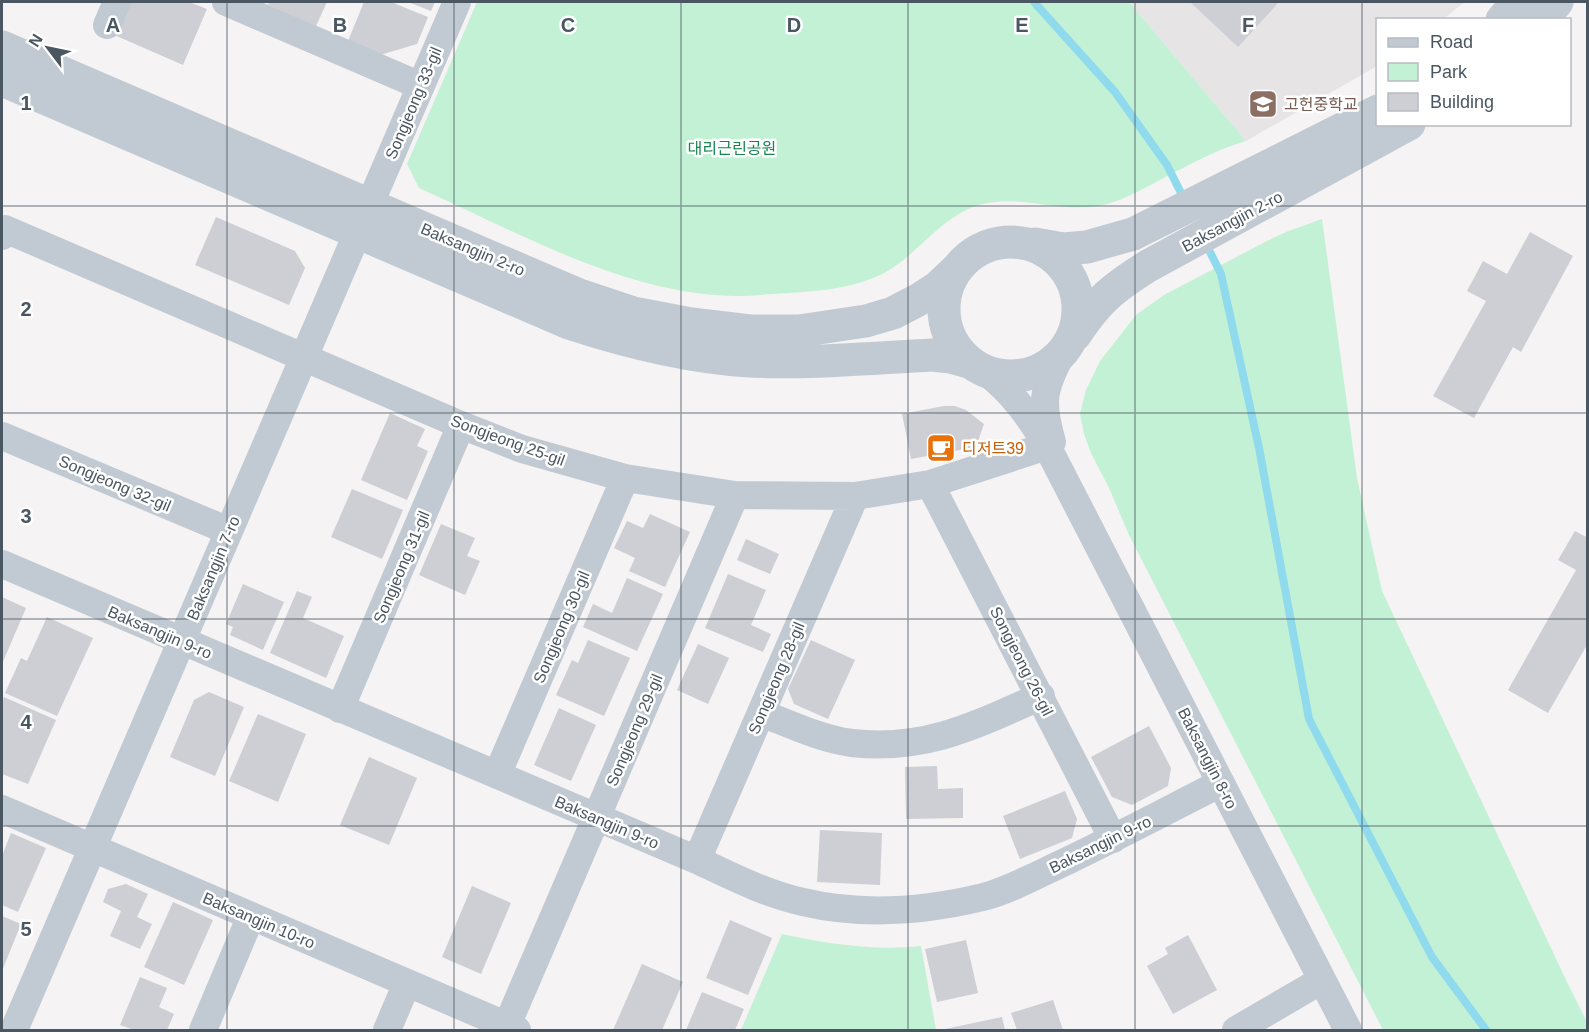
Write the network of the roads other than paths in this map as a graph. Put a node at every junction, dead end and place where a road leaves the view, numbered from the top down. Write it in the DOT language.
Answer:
graph roads {
  1 [pos="226,2"];
  2 [pos="457,2"];
  3 [pos="1518,2"];
  4 [pos="1557,2"];
  5 [pos="1504,18"];
  6 [pos="1543,18"];
  7 [pos="2,47"];
  8 [pos="2,80"];
  9 [pos="420,86"];
  10 [pos="1376,111"];
  11 [pos="1405,126"];
  12 [pos="363,219"];
  13 [pos="2,236"];
  14 [pos="1027,243"];
  15 [pos="956,270"];
  16 [pos="1066,347"];
  17 [pos="303,357"];
  18 [pos="977,367"];
  19 [pos="461,425"];
  20 [pos="2,436"];
  21 [pos="1047,446"];
  22 [pos="625,478"];
  23 [pos="930,484"];
  24 [pos="1068,486"];
  25 [pos="735,495"];
  26 [pos="855,496"];
  27 [pos="229,531"];
  28 [pos="2,564"];
  29 [pos="181,641"];
  30 [pos="1041,696"];
  31 [pos="340,708"];
  32 [pos="761,713"];
  33 [pos="497,775"];
  34 [pos="1221,783"];
  35 [pos="2,809"];
  36 [pos="597,817"];
  37 [pos="1113,839"];
  38 [pos="92,848"];
  39 [pos="697,860"];
  40 [pos="251,916"];
  41 [pos="1322,980"];
  42 [pos="407,983"];
  43 [pos="510,1029"];
  44 [pos="14,1030"];
  45 [pos="203,1030"];
  46 [pos="387,1030"];
  47 [pos="1236,1030"];
  48 [pos="1348,1030"];
  1 -- 9 [label="street"];
  2 -- 9 [label="street, Songjeong 33-gil"];
  3 -- 5 [label="street"];
  4 -- 6 [label="street"];
  7 -- 12 [label="street, Baksangjin 2-ro"];
  8 -- 12 [label="street, Baksangjin 2-ro"];
  9 -- 12 [label="street, Songjeong 33-gil"];
  10 -- 14 [label="street, Baksangjin 2-ro"];
  11 -- 16 [label="street, Baksangjin 2-ro"];
  12 -- 15 [label="street, Baksangjin 2-ro"];
  12 -- 17 [label="street, Baksangjin 7-ro"];
  12 -- 18 [label="street, Baksangjin 2-ro"];
  13 -- 17 [label="street, Songjeong 25-gil"];
  14 -- 15 [label="street"];
  14 -- 16 [label="street"];
  15 -- 18 [label="street"];
  16 -- 18 [label="street"];
  16 -- 24 [label="street, Baksangjin 8-ro"];
  17 -- 19 [label="street, Songjeong 25-gil"];
  17 -- 27 [label="street, Baksangjin 7-ro"];
  18 -- 21 [label="street, Baksangjin 8-ro"];
  19 -- 22 [label="street, Songjeong 25-gil"];
  19 -- 31 [label="street, Songjeong 31-gil"];
  20 -- 27 [label="street, Songjeong 32-gil"];
  21 -- 23 [label="street, Songjeong 25-gil"];
  21 -- 24 [label="street, Baksangjin 8-ro"];
  22 -- 25 [label="street, Songjeong 25-gil"];
  22 -- 33 [label="street, Songjeong 30-gil"];
  23 -- 26 [label="street, Songjeong 25-gil"];
  23 -- 30 [label="street, Songjeong 26-gil"];
  24 -- 34 [label="street, Baksangjin 8-ro"];
  25 -- 26 [label="street, Songjeong 25-gil"];
  25 -- 36 [label="street, Songjeong 29-gil"];
  26 -- 32 [label="street, Songjeong 28-gil"];
  27 -- 29 [label="street, Baksangjin 7-ro"];
  28 -- 29 [label="street, Baksangjin 9-ro"];
  29 -- 31 [label="street, Baksangjin 9-ro"];
  29 -- 38 [label="street, Baksangjin 7-ro"];
  30 -- 32 [label="street"];
  30 -- 37 [label="street, Songjeong 26-gil"];
  31 -- 33 [label="street, Baksangjin 9-ro"];
  32 -- 39 [label="street, Songjeong 28-gil"];
  33 -- 36 [label="street, Baksangjin 9-ro"];
  34 -- 37 [label="street, Baksangjin 9-ro"];
  34 -- 41 [label="street, Baksangjin 8-ro"];
  35 -- 38 [label="street, Baksangjin 10-ro"];
  36 -- 39 [label="street, Baksangjin 9-ro"];
  36 -- 43 [label="street, Songjeong 29-gil"];
  37 -- 39 [label="street, Baksangjin 9-ro"];
  38 -- 40 [label="street, Baksangjin 10-ro"];
  38 -- 44 [label="street, Baksangjin 7-ro"];
  40 -- 42 [label="street, Baksangjin 10-ro"];
  40 -- 45 [label="street"];
  41 -- 47 [label="street"];
  41 -- 48 [label="street, Baksangjin 8-ro"];
  42 -- 43 [label="street, Baksangjin 10-ro"];
  42 -- 46 [label="street"];
}
